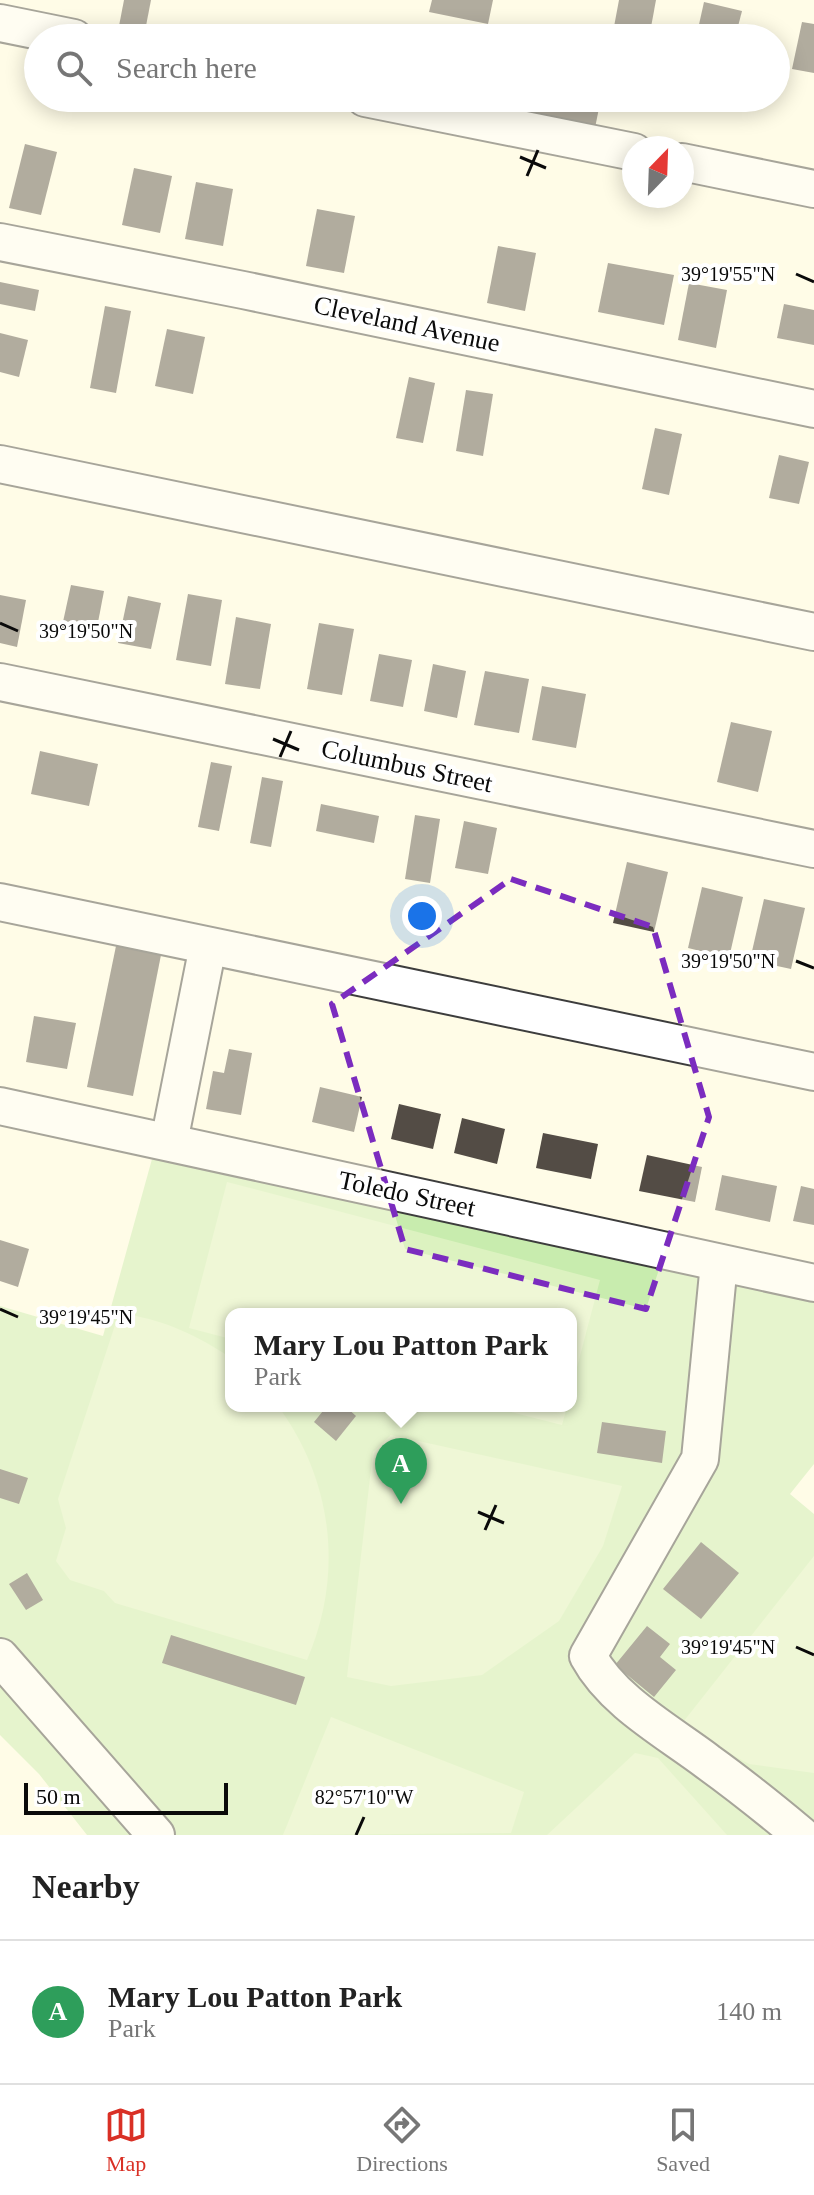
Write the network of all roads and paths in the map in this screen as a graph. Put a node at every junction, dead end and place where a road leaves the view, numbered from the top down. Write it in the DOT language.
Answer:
graph roads {
  1 [pos="4,0"];
  2 [pos="0,21"];
  3 [pos="24,27"];
  4 [pos="435,112"];
  5 [pos="622,150"];
  6 [pos="694,164"];
  7 [pos="814,189"];
  8 [pos="0,242"];
  9 [pos="814,409"];
  10 [pos="0,464"];
  11 [pos="814,632"];
  12 [pos="0,682"];
  13 [pos="814,849"];
  14 [pos="0,902"];
  15 [pos="208,946"];
  16 [pos="814,1072"];
  17 [pos="0,1106"];
  18 [pos="169,1142"];
  19 [pos="719,1263"];
  20 [pos="814,1283"];
  21 [pos="0,1657"];
  22 [pos="156,1835"];
  23 [pos="801,1835"];
  1 -- 2 [label="street"];
  2 -- 3 [label="street"];
  4 -- 5 [label="street"];
  6 -- 7 [label="street"];
  8 -- 9 [label="street, Cleveland Avenue"];
  10 -- 11 [label="street"];
  12 -- 13 [label="street, Columbus Street"];
  14 -- 15 [label="street"];
  15 -- 16 [label="street"];
  15 -- 18 [label="street"];
  17 -- 18 [label="street, Toledo Street"];
  18 -- 19 [label="street, Toledo Street"];
  19 -- 20 [label="street, Toledo Street"];
  19 -- 23 [label="street"];
  21 -- 22 [label="street"];
}
